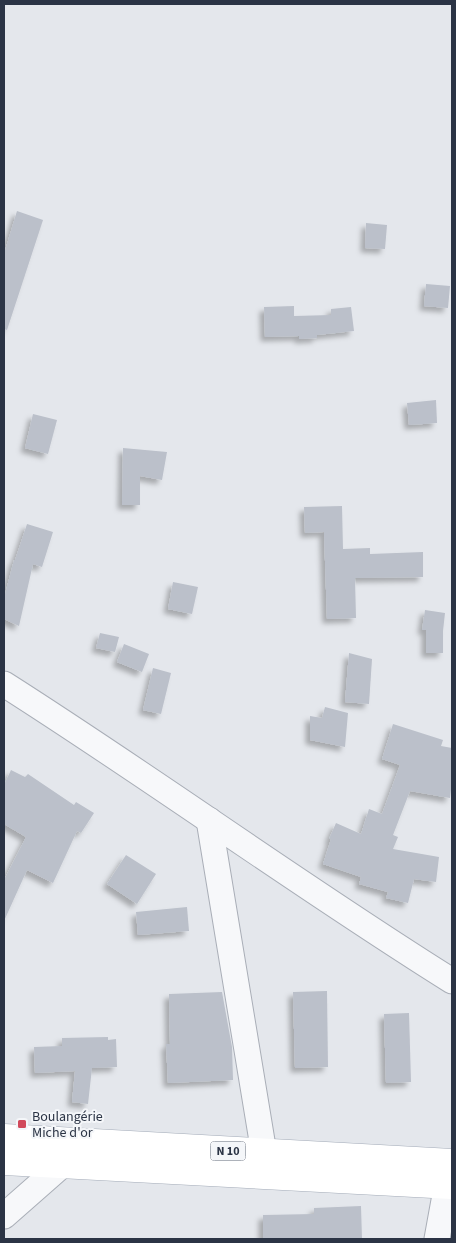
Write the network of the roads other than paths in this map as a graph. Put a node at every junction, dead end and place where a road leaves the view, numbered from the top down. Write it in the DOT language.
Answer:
graph roads {
  1 [pos="4,684"];
  2 [pos="209,820"];
  3 [pos="452,982"];
  4 [pos="4,1138"];
  5 [pos="264,1153"];
  6 [pos="64,1154"];
  7 [pos="4,1161"];
  8 [pos="450,1177"];
  9 [pos="4,1216"];
  10 [pos="437,1239"];
  1 -- 2 [label="street"];
  2 -- 3 [label="street"];
  2 -- 5 [label="street"];
  4 -- 6 [label="main road, N 10"];
  5 -- 6 [label="main road, N 10"];
  5 -- 8 [label="main road, N 10"];
  6 -- 7 [label="main road, N 10"];
  6 -- 8 [label="main road, N 10"];
  6 -- 9 [label="street"];
  8 -- 10 [label="street"];
}
